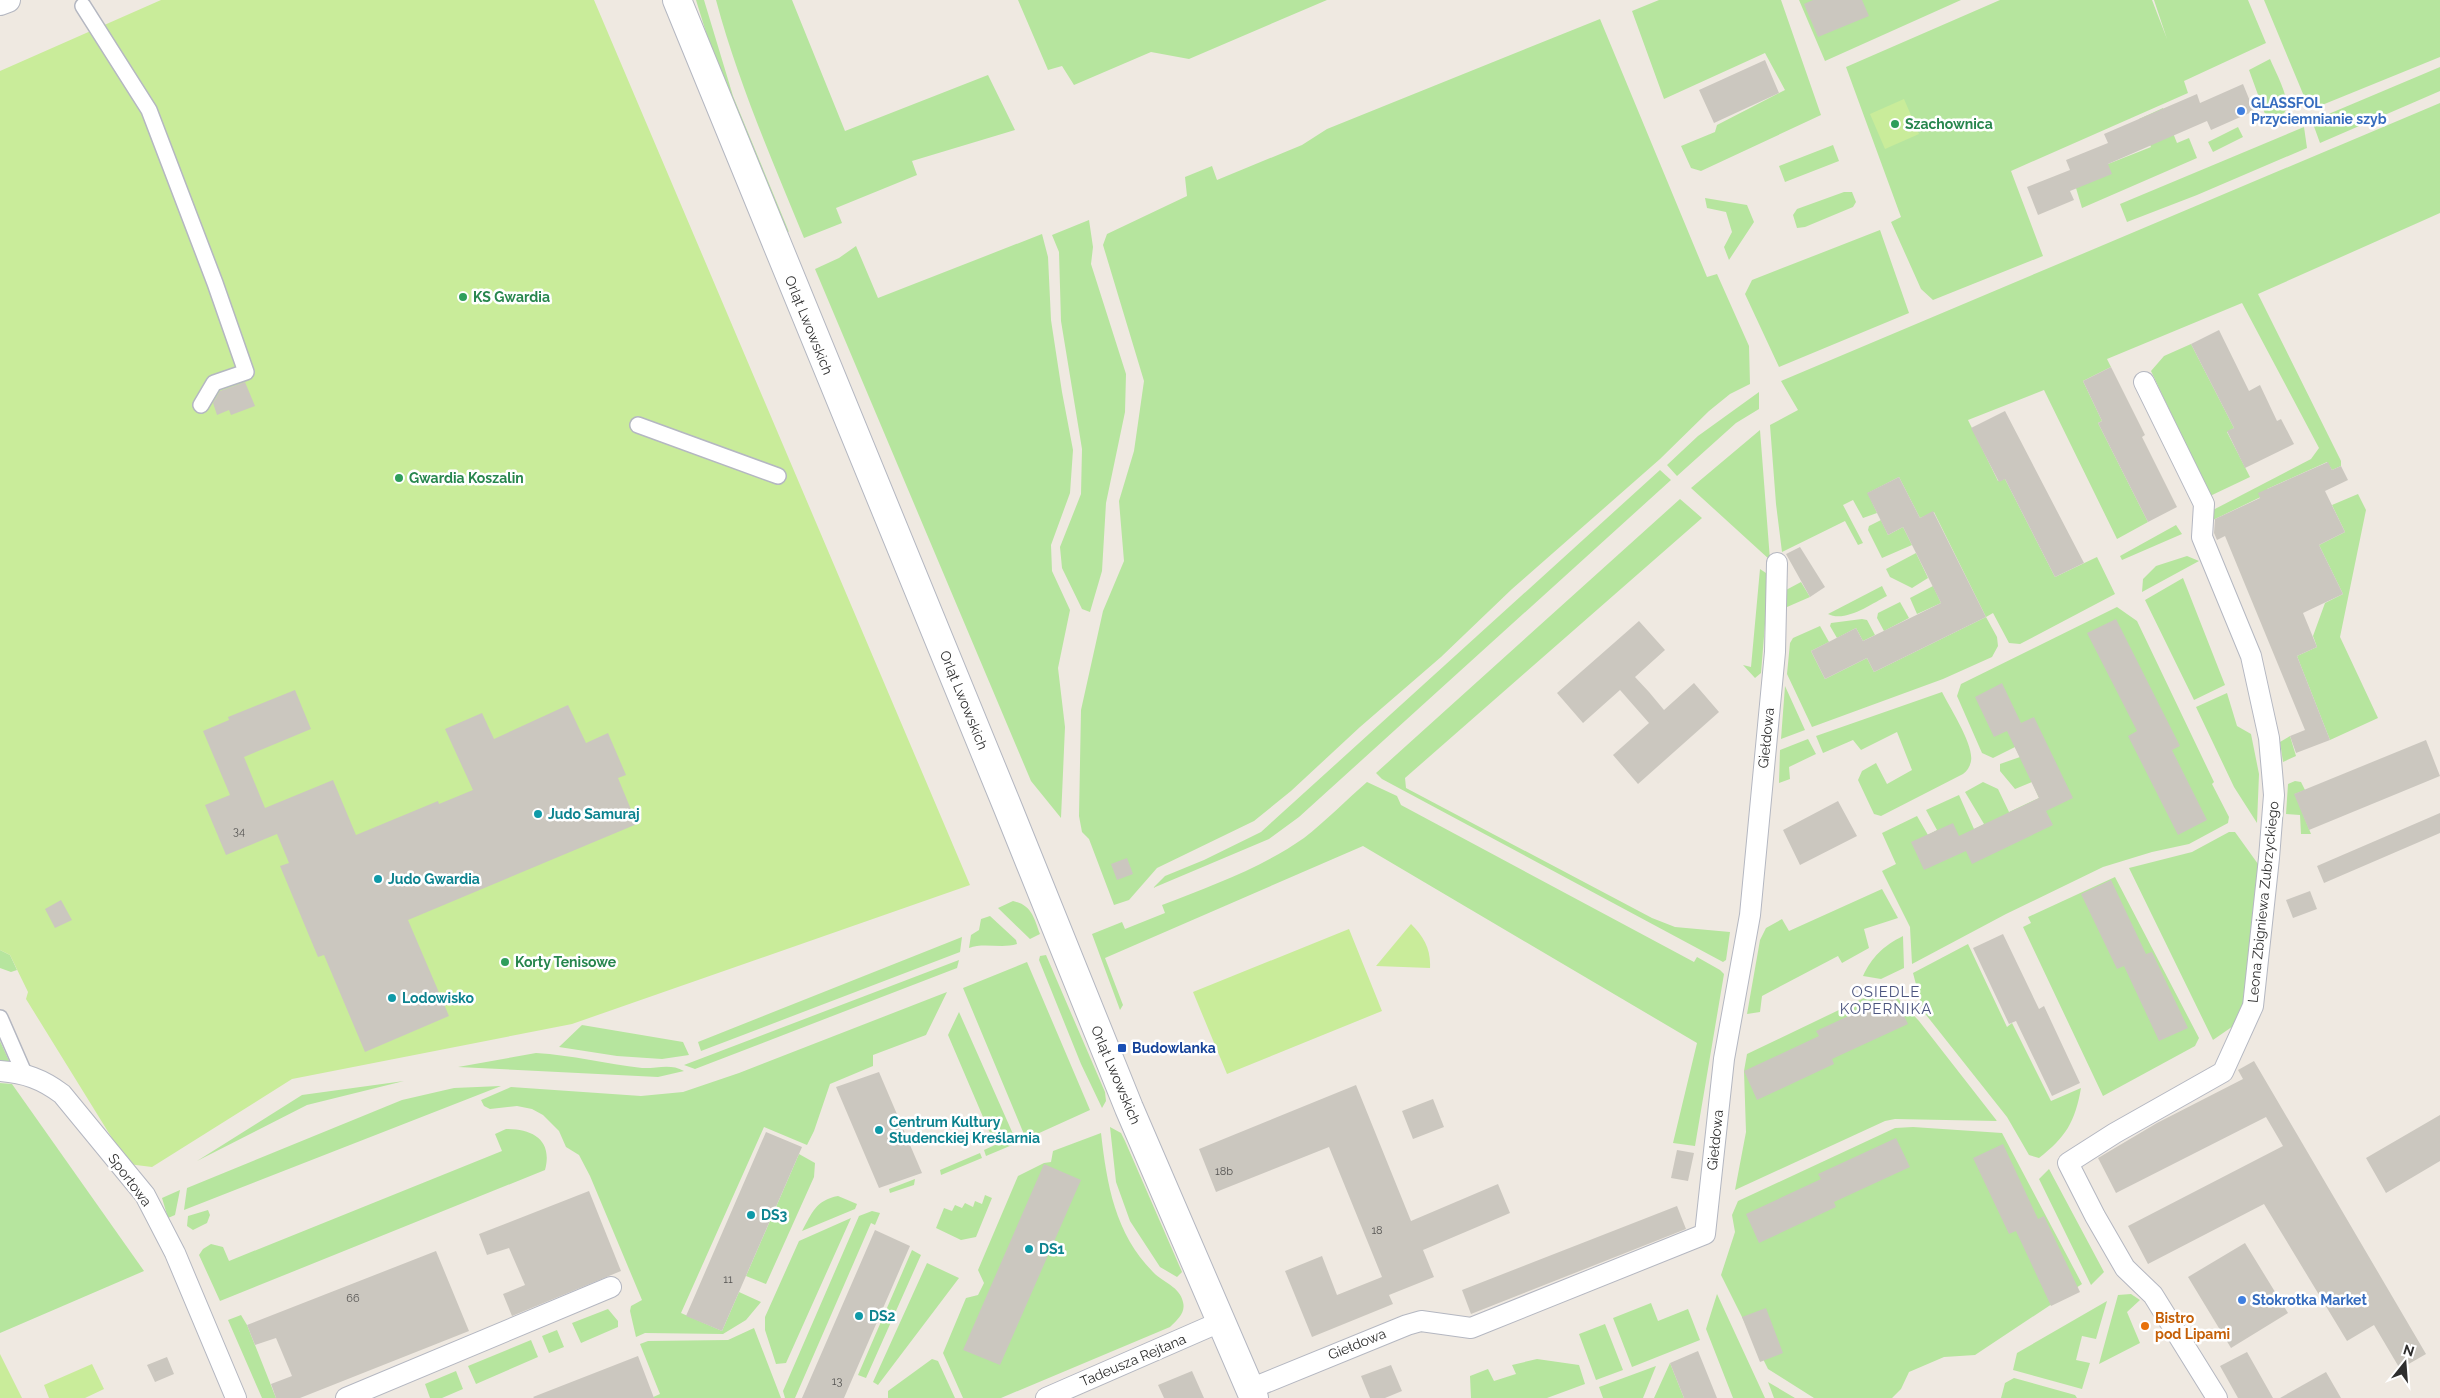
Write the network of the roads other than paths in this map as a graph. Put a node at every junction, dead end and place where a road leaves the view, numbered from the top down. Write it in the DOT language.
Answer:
graph roads {
  1 [pos="8,0"];
  2 [pos="677,0"];
  3 [pos="0,3"];
  4 [pos="83,6"];
  5 [pos="2144,382"];
  6 [pos="201,405"];
  7 [pos="638,425"];
  8 [pos="778,476"];
  9 [pos="1777,563"];
  10 [pos="0,1018"];
  11 [pos="0,1071"];
  12 [pos="24,1073"];
  13 [pos="611,1288"];
  14 [pos="1220,1322"];
  15 [pos="1252,1394"];
  16 [pos="236,1398"];
  17 [pos="346,1398"];
  18 [pos="1046,1398"];
  19 [pos="2217,1398"];
  1 -- 3 [label="street"];
  2 -- 14 [label="main road, Orląt Lwowskich"];
  4 -- 6 [label="street"];
  5 -- 19 [label="street, Leona Zbigniewa Zubrzyckiego"];
  7 -- 8 [label="street"];
  9 -- 15 [label="street, Giełdowa"];
  10 -- 12 [label="street"];
  11 -- 12 [label="street, Sportowa"];
  12 -- 16 [label="street, Sportowa"];
  13 -- 17 [label="street"];
  14 -- 15 [label="main road, Orląt Lwowskich"];
  14 -- 18 [label="street, Tadeusza Rejtana"];
}
